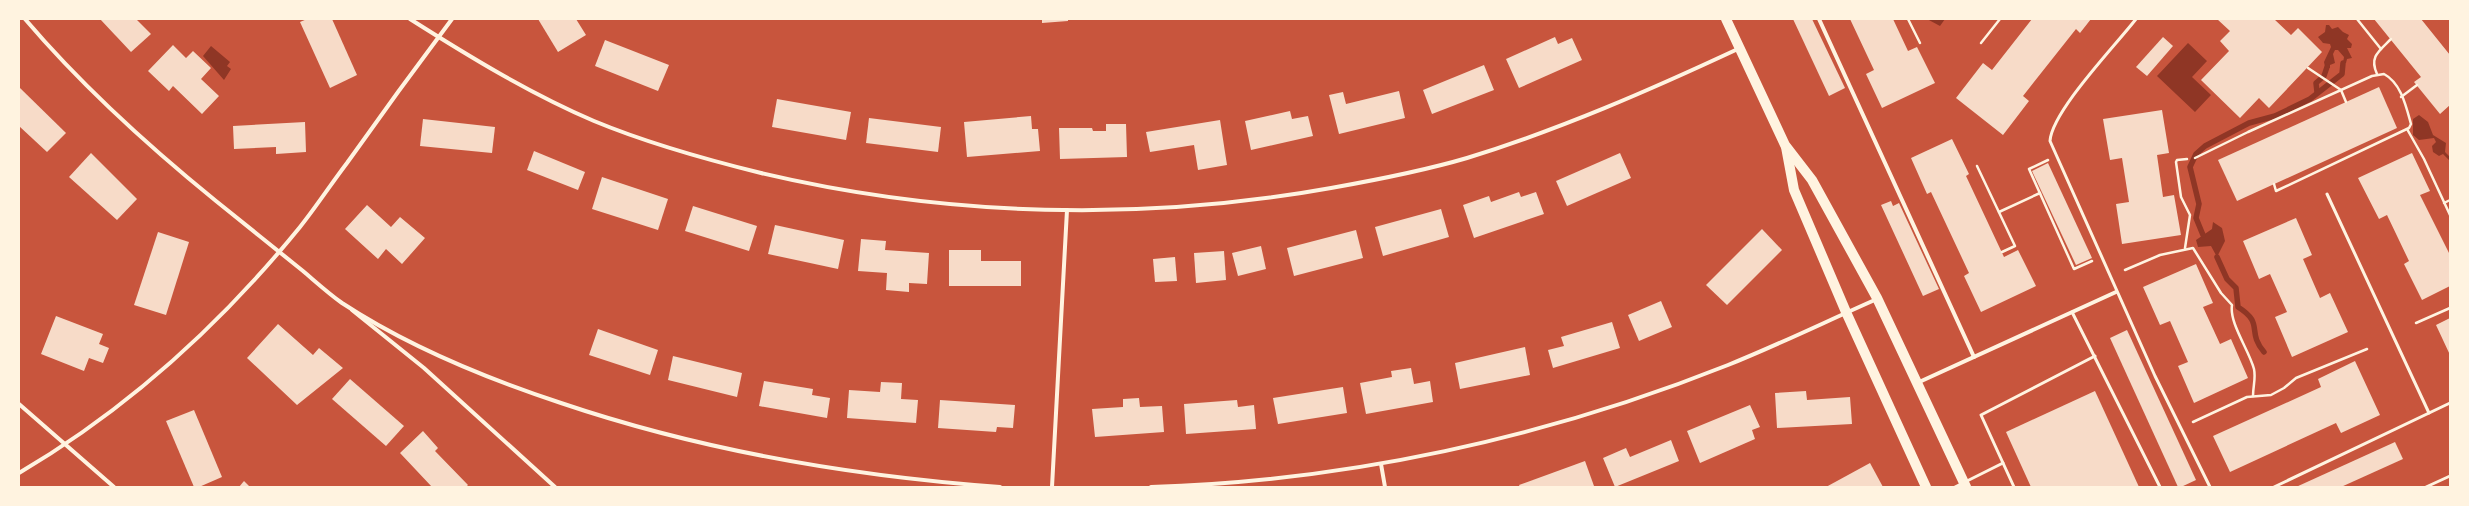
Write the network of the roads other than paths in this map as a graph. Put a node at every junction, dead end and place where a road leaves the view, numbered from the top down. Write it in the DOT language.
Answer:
graph roads {
  1 [pos="25,19"];
  2 [pos="410,19"];
  3 [pos="452,19"];
  4 [pos="1726,19"];
  5 [pos="1820,19"];
  6 [pos="2136,19"];
  7 [pos="438,37"];
  8 [pos="1740,48"];
  9 [pos="1785,145"];
  10 [pos="2327,194"];
  11 [pos="1067,210"];
  12 [pos="279,252"];
  13 [pos="2116,292"];
  14 [pos="1877,298"];
  15 [pos="342,302"];
  16 [pos="1846,312"];
  17 [pos="2072,312"];
  18 [pos="2095,356"];
  19 [pos="1974,357"];
  20 [pos="1917,383"];
  21 [pos="2450,403"];
  22 [pos="19,404"];
  23 [pos="2429,413"];
  24 [pos="64,445"];
  25 [pos="2003,463"];
  26 [pos="1381,464"];
  27 [pos="19,473"];
  28 [pos="2450,476"];
  29 [pos="1962,486"];
  30 [pos="114,487"];
  31 [pos="555,487"];
  32 [pos="1000,487"];
  33 [pos="1052,487"];
  34 [pos="1152,487"];
  35 [pos="1385,487"];
  36 [pos="1926,487"];
  37 [pos="2014,487"];
  38 [pos="2160,487"];
  39 [pos="2210,487"];
  40 [pos="2274,487"];
  41 [pos="2426,487"];
  1 -- 12 [label="street"];
  2 -- 7 [label="street"];
  3 -- 7 [label="street"];
  4 -- 8 [label="main road"];
  5 -- 19 [label="street"];
  6 -- 13 [label="lane"];
  7 -- 11 [label="street"];
  7 -- 12 [label="street"];
  8 -- 9 [label="main road"];
  8 -- 11 [label="street"];
  9 -- 14 [label="main road"];
  9 -- 16 [label="main road"];
  10 -- 23 [label="lane"];
  11 -- 33 [label="street"];
  12 -- 15 [label="street"];
  12 -- 24 [label="street"];
  13 -- 17 [label="street"];
  13 -- 39 [label="lane"];
  14 -- 16 [label="street"];
  14 -- 20 [label="main road"];
  15 -- 31 [label="street"];
  15 -- 32 [label="street"];
  16 -- 26 [label="street"];
  16 -- 36 [label="main road"];
  17 -- 18 [label="lane"];
  17 -- 19 [label="street"];
  18 -- 25 [label="lane"];
  18 -- 38 [label="lane"];
  19 -- 20 [label="street"];
  20 -- 29 [label="main road"];
  21 -- 23 [label="lane"];
  22 -- 24 [label="street"];
  23 -- 40 [label="lane"];
  24 -- 27 [label="street"];
  24 -- 30 [label="street"];
  25 -- 29 [label="lane"];
  25 -- 37 [label="lane"];
  26 -- 34 [label="street"];
  26 -- 35 [label="street"];
  28 -- 41 [label="lane"];
}
